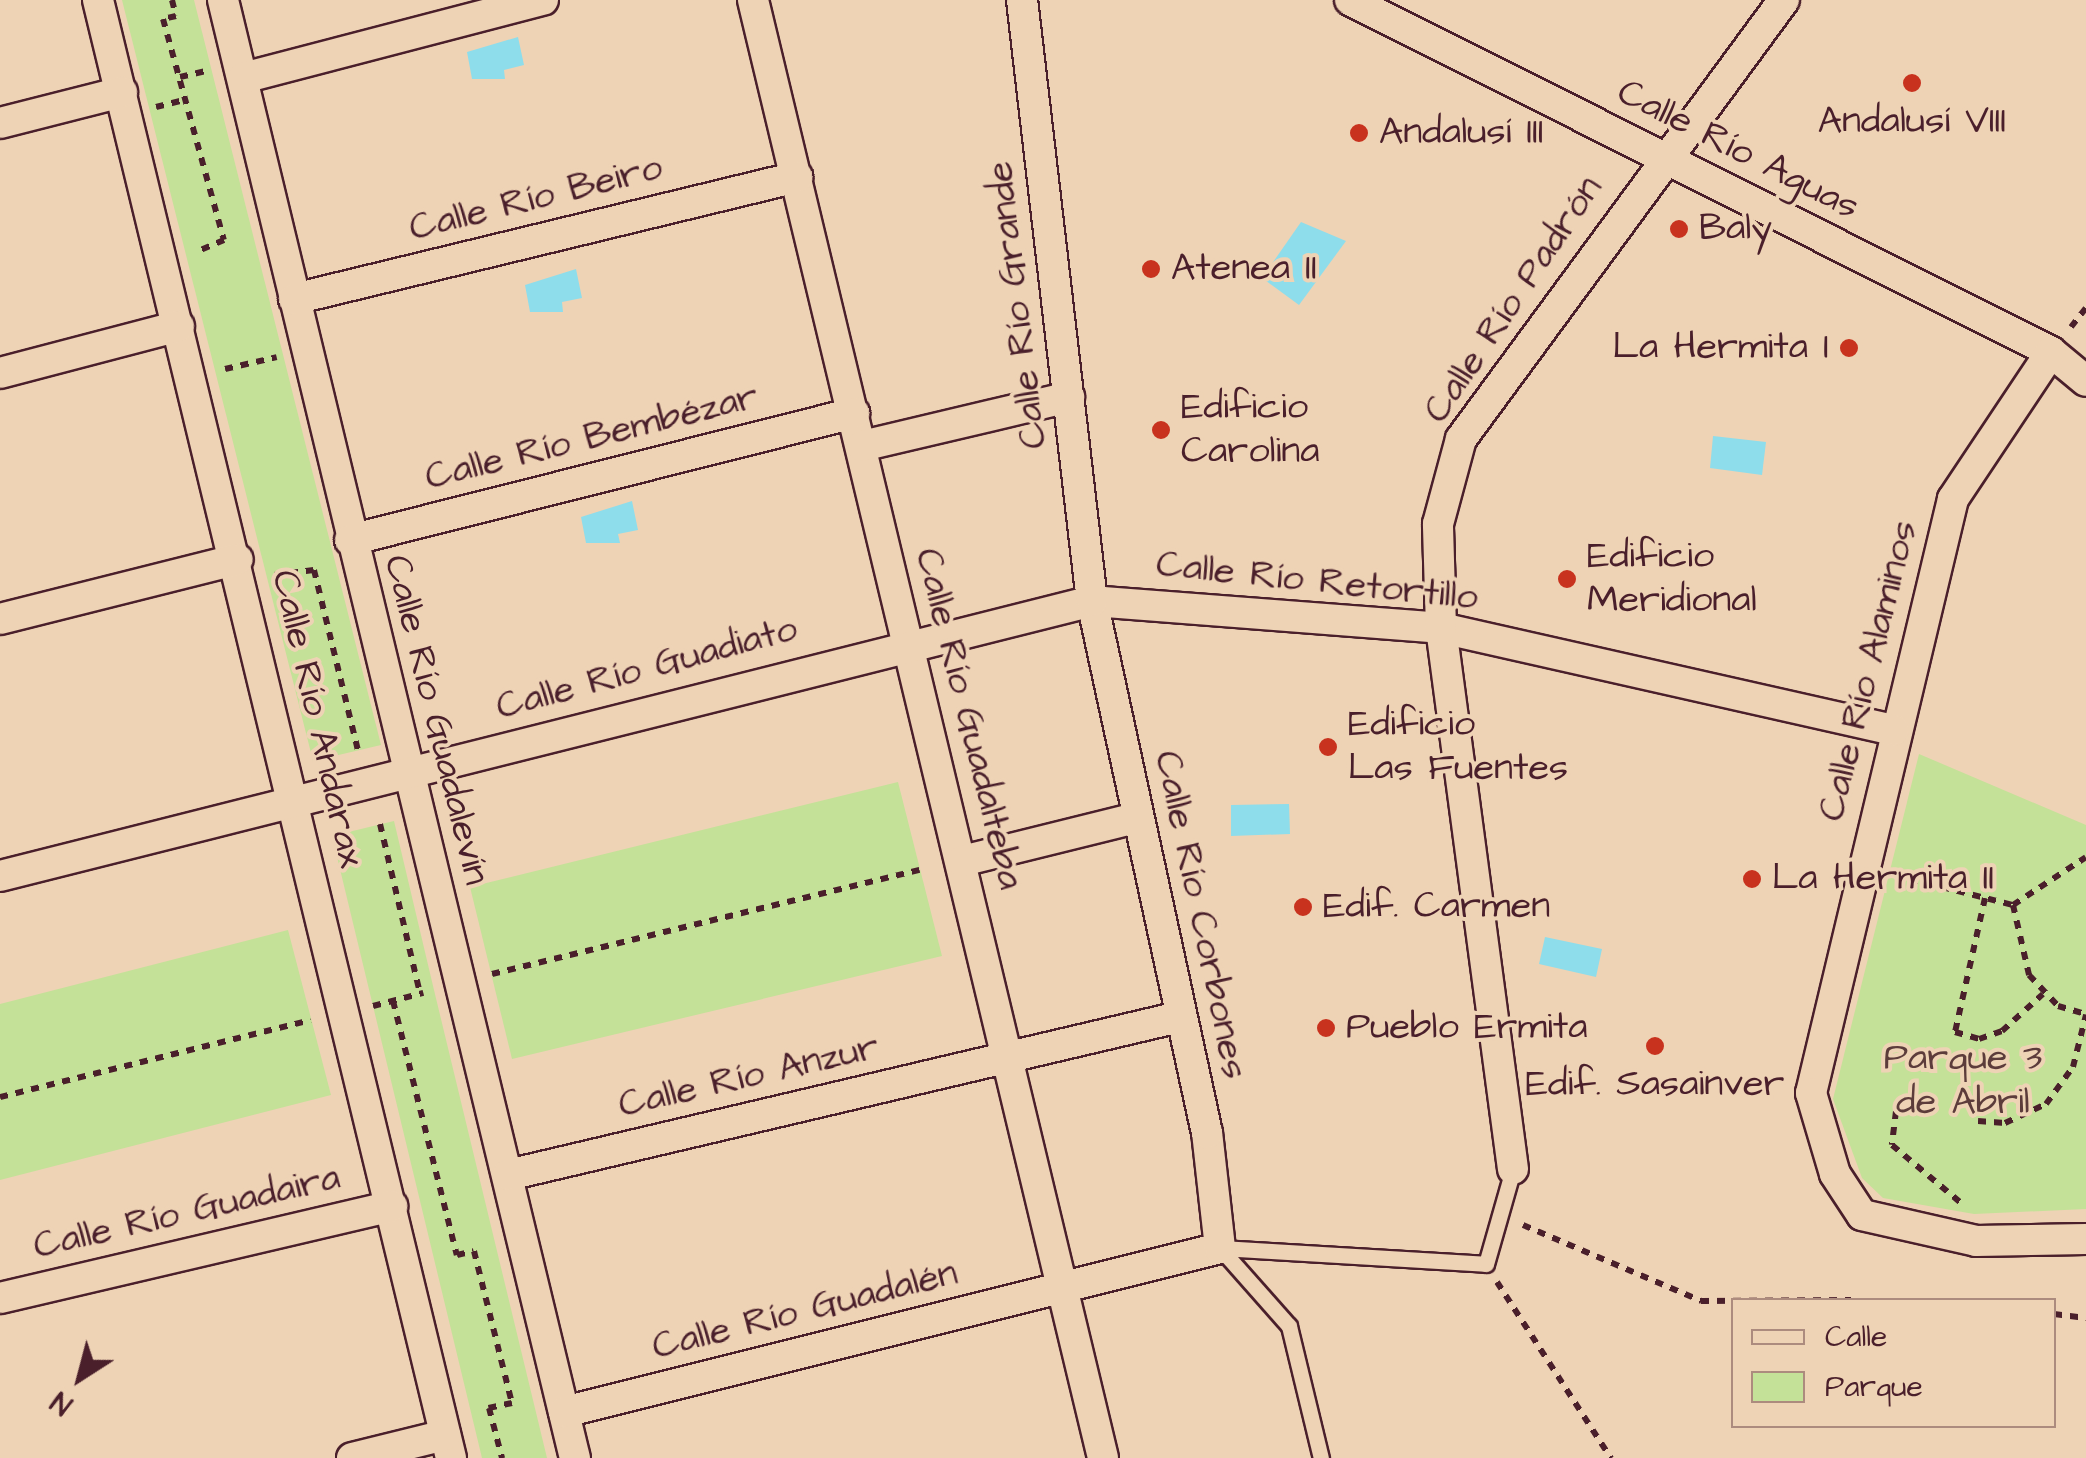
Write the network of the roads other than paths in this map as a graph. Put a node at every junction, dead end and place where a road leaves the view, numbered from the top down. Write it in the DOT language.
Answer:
graph roads {
  1 [pos="98,0"];
  2 [pos="223,0"];
  3 [pos="543,0"];
  4 [pos="753,0"];
  5 [pos="1022,0"];
  6 [pos="1350,0"];
  7 [pos="1784,0"];
  8 [pos="243,78"];
  9 [pos="122,92"];
  10 [pos="0,123"];
  11 [pos="1662,157"];
  12 [pos="797,177"];
  13 [pos="294,298"];
  14 [pos="178,326"];
  15 [pos="2052,352"];
  16 [pos="0,373"];
  17 [pos="2086,381"];
  18 [pos="1069,397"];
  19 [pos="854,413"];
  20 [pos="862,446"];
  21 [pos="350,540"];
  22 [pos="238,559"];
  23 [pos="1092,601"];
  24 [pos="0,620"];
  25 [pos="1442,628"];
  26 [pos="908,643"];
  27 [pos="1894,730"];
  28 [pos="409,772"];
  29 [pos="295,803"];
  30 [pos="1136,818"];
  31 [pos="962,861"];
  32 [pos="0,876"];
  33 [pos="1179,1017"];
  34 [pos="1008,1057"];
  35 [pos="1513,1168"];
  36 [pos="508,1174"];
  37 [pos="392,1206"];
  38 [pos="2086,1239"];
  39 [pos="1220,1248"];
  40 [pos="1064,1286"];
  41 [pos="0,1298"];
  42 [pos="564,1412"];
  43 [pos="448,1446"];
  44 [pos="352,1458"];
  45 [pos="575,1458"];
  46 [pos="1102,1458"];
  47 [pos="1321,1458"];
  1 -- 9 [label="street, Calle Río Andarax"];
  2 -- 8 [label="street, Calle Río Guadalevín"];
  3 -- 8 [label="street"];
  4 -- 12 [label="street, Calle Río Guadalteba"];
  5 -- 18 [label="street, Calle Río Grande"];
  6 -- 11 [label="street, Calle Río Aguas"];
  7 -- 11 [label="street, Calle Río Padrón"];
  8 -- 13 [label="street, Calle Río Guadalevín"];
  9 -- 10 [label="street"];
  9 -- 14 [label="street, Calle Río Andarax"];
  11 -- 15 [label="street, Calle Río Aguas"];
  11 -- 25 [label="street, Calle Río Padrón"];
  12 -- 13 [label="street, Calle Río Beiro"];
  12 -- 19 [label="street, Calle Río Guadalteba"];
  13 -- 21 [label="street, Calle Río Guadalevín"];
  14 -- 16 [label="street"];
  14 -- 22 [label="street, Calle Río Andarax"];
  15 -- 17 [label="street, Calle Río Aguas"];
  15 -- 27 [label="street, Calle Río Alaminos"];
  18 -- 20 [label="street"];
  18 -- 23 [label="street, Calle Río Grande"];
  19 -- 20 [label="street, Calle Río Guadalteba"];
  19 -- 21 [label="street, Calle Río Bembézar"];
  20 -- 26 [label="street, Calle Río Guadalteba"];
  21 -- 28 [label="street, Calle Río Guadalevín"];
  22 -- 24 [label="street"];
  22 -- 29 [label="street, Calle Río Andarax"];
  23 -- 25 [label="street, Calle Río Retortillo"];
  23 -- 26 [label="street, Calle Río Retortillo"];
  23 -- 30 [label="street, Calle Río Corbones"];
  25 -- 27 [label="street, Calle Río Retortillo"];
  25 -- 35 [label="street, Calle Río Padrón"];
  26 -- 28 [label="street, Calle Río Guadiato"];
  26 -- 31 [label="street, Calle Río Guadalteba"];
  27 -- 38 [label="street, Calle Río Alaminos"];
  28 -- 29 [label="street, Calle Río Guadiato"];
  28 -- 36 [label="street, Calle Río Guadalevín"];
  29 -- 32 [label="street, Calle Río Guadiato"];
  29 -- 37 [label="street, Calle Río Andarax"];
  30 -- 31 [label="street"];
  30 -- 33 [label="street, Calle Río Corbones"];
  31 -- 34 [label="street, Calle Río Guadalteba"];
  33 -- 34 [label="street, Calle Río Anzur"];
  33 -- 39 [label="street, Calle Río Corbones"];
  34 -- 36 [label="street, Calle Río Anzur"];
  34 -- 40 [label="street, Calle Río Guadalteba"];
  35 -- 39 [label="lane"];
  36 -- 42 [label="street, Calle Río Guadalevín"];
  37 -- 41 [label="street, Calle Río Guadaira"];
  37 -- 43 [label="street, Calle Río Andarax"];
  39 -- 40 [label="street, Calle Río Guadalén"];
  39 -- 47 [label="lane"];
  40 -- 42 [label="street, Calle Río Guadalén"];
  40 -- 46 [label="street, Calle Río Guadalteba"];
  42 -- 45 [label="street, Calle Río Guadalevín"];
  43 -- 44 [label="street"];
}
